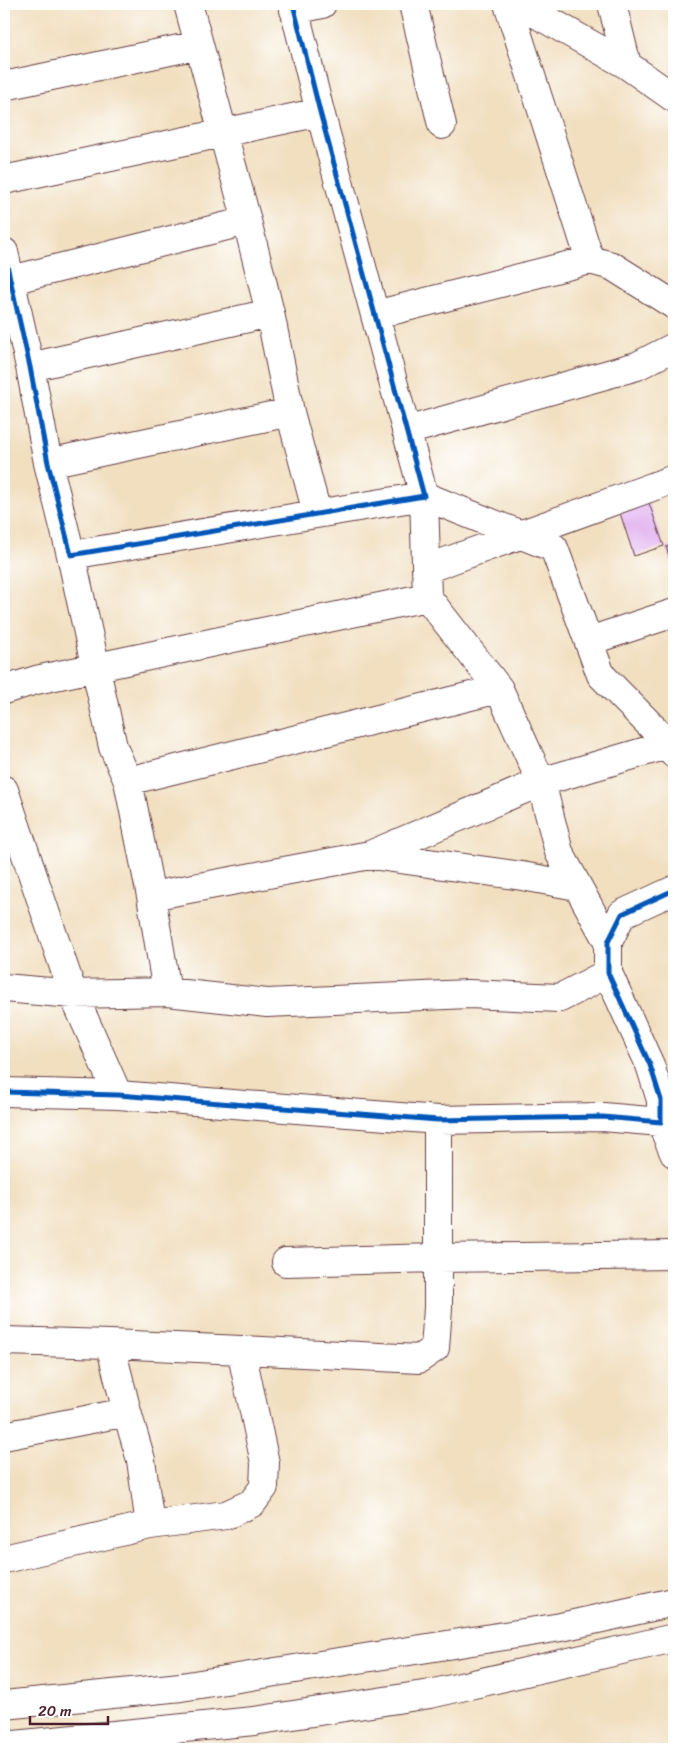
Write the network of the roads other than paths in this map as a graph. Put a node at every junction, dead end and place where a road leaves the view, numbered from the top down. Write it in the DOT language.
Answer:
graph roads {
  1 [pos="188,4"];
  2 [pos="322,4"];
  3 [pos="412,4"];
  4 [pos="508,4"];
  5 [pos="519,4"];
  6 [pos="612,4"];
  7 [pos="294,7"];
  8 [pos="198,45"];
  9 [pos="627,65"];
  10 [pos="4,86"];
  11 [pos="674,98"];
  12 [pos="320,112"];
  13 [pos="442,125"];
  14 [pos="224,132"];
  15 [pos="4,180"];
  16 [pos="247,221"];
  17 [pos="4,252"];
  18 [pos="590,260"];
  19 [pos="11,280"];
  20 [pos="674,305"];
  21 [pos="270,313"];
  22 [pos="375,315"];
  23 [pos="674,347"];
  24 [pos="30,367"];
  25 [pos="290,412"];
  26 [pos="406,431"];
  27 [pos="48,463"];
  28 [pos="674,479"];
  29 [pos="424,496"];
  30 [pos="317,514"];
  31 [pos="520,534"];
  32 [pos="71,555"];
  33 [pos="426,569"];
  34 [pos="427,597"];
  35 [pos="674,613"];
  36 [pos="588,641"];
  37 [pos="95,668"];
  38 [pos="499,689"];
  39 [pos="4,690"];
  40 [pos="673,748"];
  41 [pos="128,781"];
  42 [pos="541,782"];
  43 [pos="4,790"];
  44 [pos="370,855"];
  45 [pos="577,886"];
  46 [pos="674,890"];
  47 [pos="152,896"];
  48 [pos="608,942"];
  49 [pos="608,973"];
  50 [pos="4,988"];
  51 [pos="167,992"];
  52 [pos="73,994"];
  53 [pos="4,1092"];
  54 [pos="118,1095"];
  55 [pos="438,1120"];
  56 [pos="661,1122"];
  57 [pos="674,1153"];
  58 [pos="674,1255"];
  59 [pos="438,1258"];
  60 [pos="286,1262"];
  61 [pos="4,1341"];
  62 [pos="110,1344"];
  63 [pos="241,1350"];
  64 [pos="126,1412"];
  65 [pos="4,1436"];
  66 [pos="150,1525"];
  67 [pos="4,1559"];
  68 [pos="674,1602"];
  69 [pos="674,1638"];
  70 [pos="4,1705"];
  71 [pos="4,1746"];
  1 -- 8 [label="street"];
  2 -- 7 [label="street"];
  3 -- 13 [label="street"];
  4 -- 18 [label="street"];
  5 -- 9 [label="street"];
  6 -- 9 [label="street"];
  7 -- 12 [label="street"];
  8 -- 10 [label="street"];
  8 -- 14 [label="street"];
  9 -- 11 [label="street"];
  12 -- 14 [label="street"];
  12 -- 22 [label="street"];
  14 -- 15 [label="street"];
  14 -- 16 [label="street"];
  16 -- 19 [label="street"];
  16 -- 21 [label="street"];
  17 -- 19 [label="street"];
  18 -- 20 [label="street"];
  18 -- 22 [label="street"];
  19 -- 24 [label="street"];
  21 -- 24 [label="street"];
  21 -- 25 [label="street"];
  22 -- 26 [label="street"];
  23 -- 26 [label="street"];
  24 -- 27 [label="street"];
  25 -- 27 [label="street"];
  25 -- 30 [label="street"];
  26 -- 29 [label="street"];
  27 -- 32 [label="street"];
  28 -- 31 [label="street"];
  29 -- 30 [label="street"];
  29 -- 31 [label="street"];
  29 -- 33 [label="street"];
  30 -- 32 [label="street"];
  31 -- 33 [label="street"];
  31 -- 36 [label="street"];
  32 -- 37 [label="street"];
  33 -- 34 [label="street"];
  34 -- 37 [label="street"];
  34 -- 38 [label="street"];
  35 -- 36 [label="street"];
  36 -- 40 [label="street"];
  37 -- 39 [label="street"];
  37 -- 41 [label="street"];
  38 -- 41 [label="street"];
  38 -- 42 [label="street"];
  40 -- 42 [label="street"];
  41 -- 47 [label="street"];
  42 -- 44 [label="street"];
  42 -- 45 [label="street"];
  43 -- 52 [label="street"];
  44 -- 45 [label="street"];
  44 -- 47 [label="street"];
  45 -- 48 [label="street"];
  46 -- 48 [label="street"];
  47 -- 51 [label="street"];
  48 -- 49 [label="street"];
  49 -- 51 [label="street"];
  49 -- 56 [label="street"];
  50 -- 52 [label="street"];
  51 -- 52 [label="street"];
  52 -- 54 [label="street"];
  53 -- 54 [label="street"];
  54 -- 55 [label="street"];
  55 -- 56 [label="street"];
  55 -- 59 [label="street"];
  56 -- 57 [label="street"];
  58 -- 59 [label="street"];
  59 -- 60 [label="street"];
  59 -- 63 [label="street"];
  61 -- 62 [label="street"];
  62 -- 63 [label="street"];
  62 -- 64 [label="street"];
  63 -- 66 [label="street"];
  64 -- 65 [label="street"];
  64 -- 66 [label="street"];
  66 -- 67 [label="street"];
  68 -- 70 [label="street"];
  69 -- 71 [label="street"];
}
